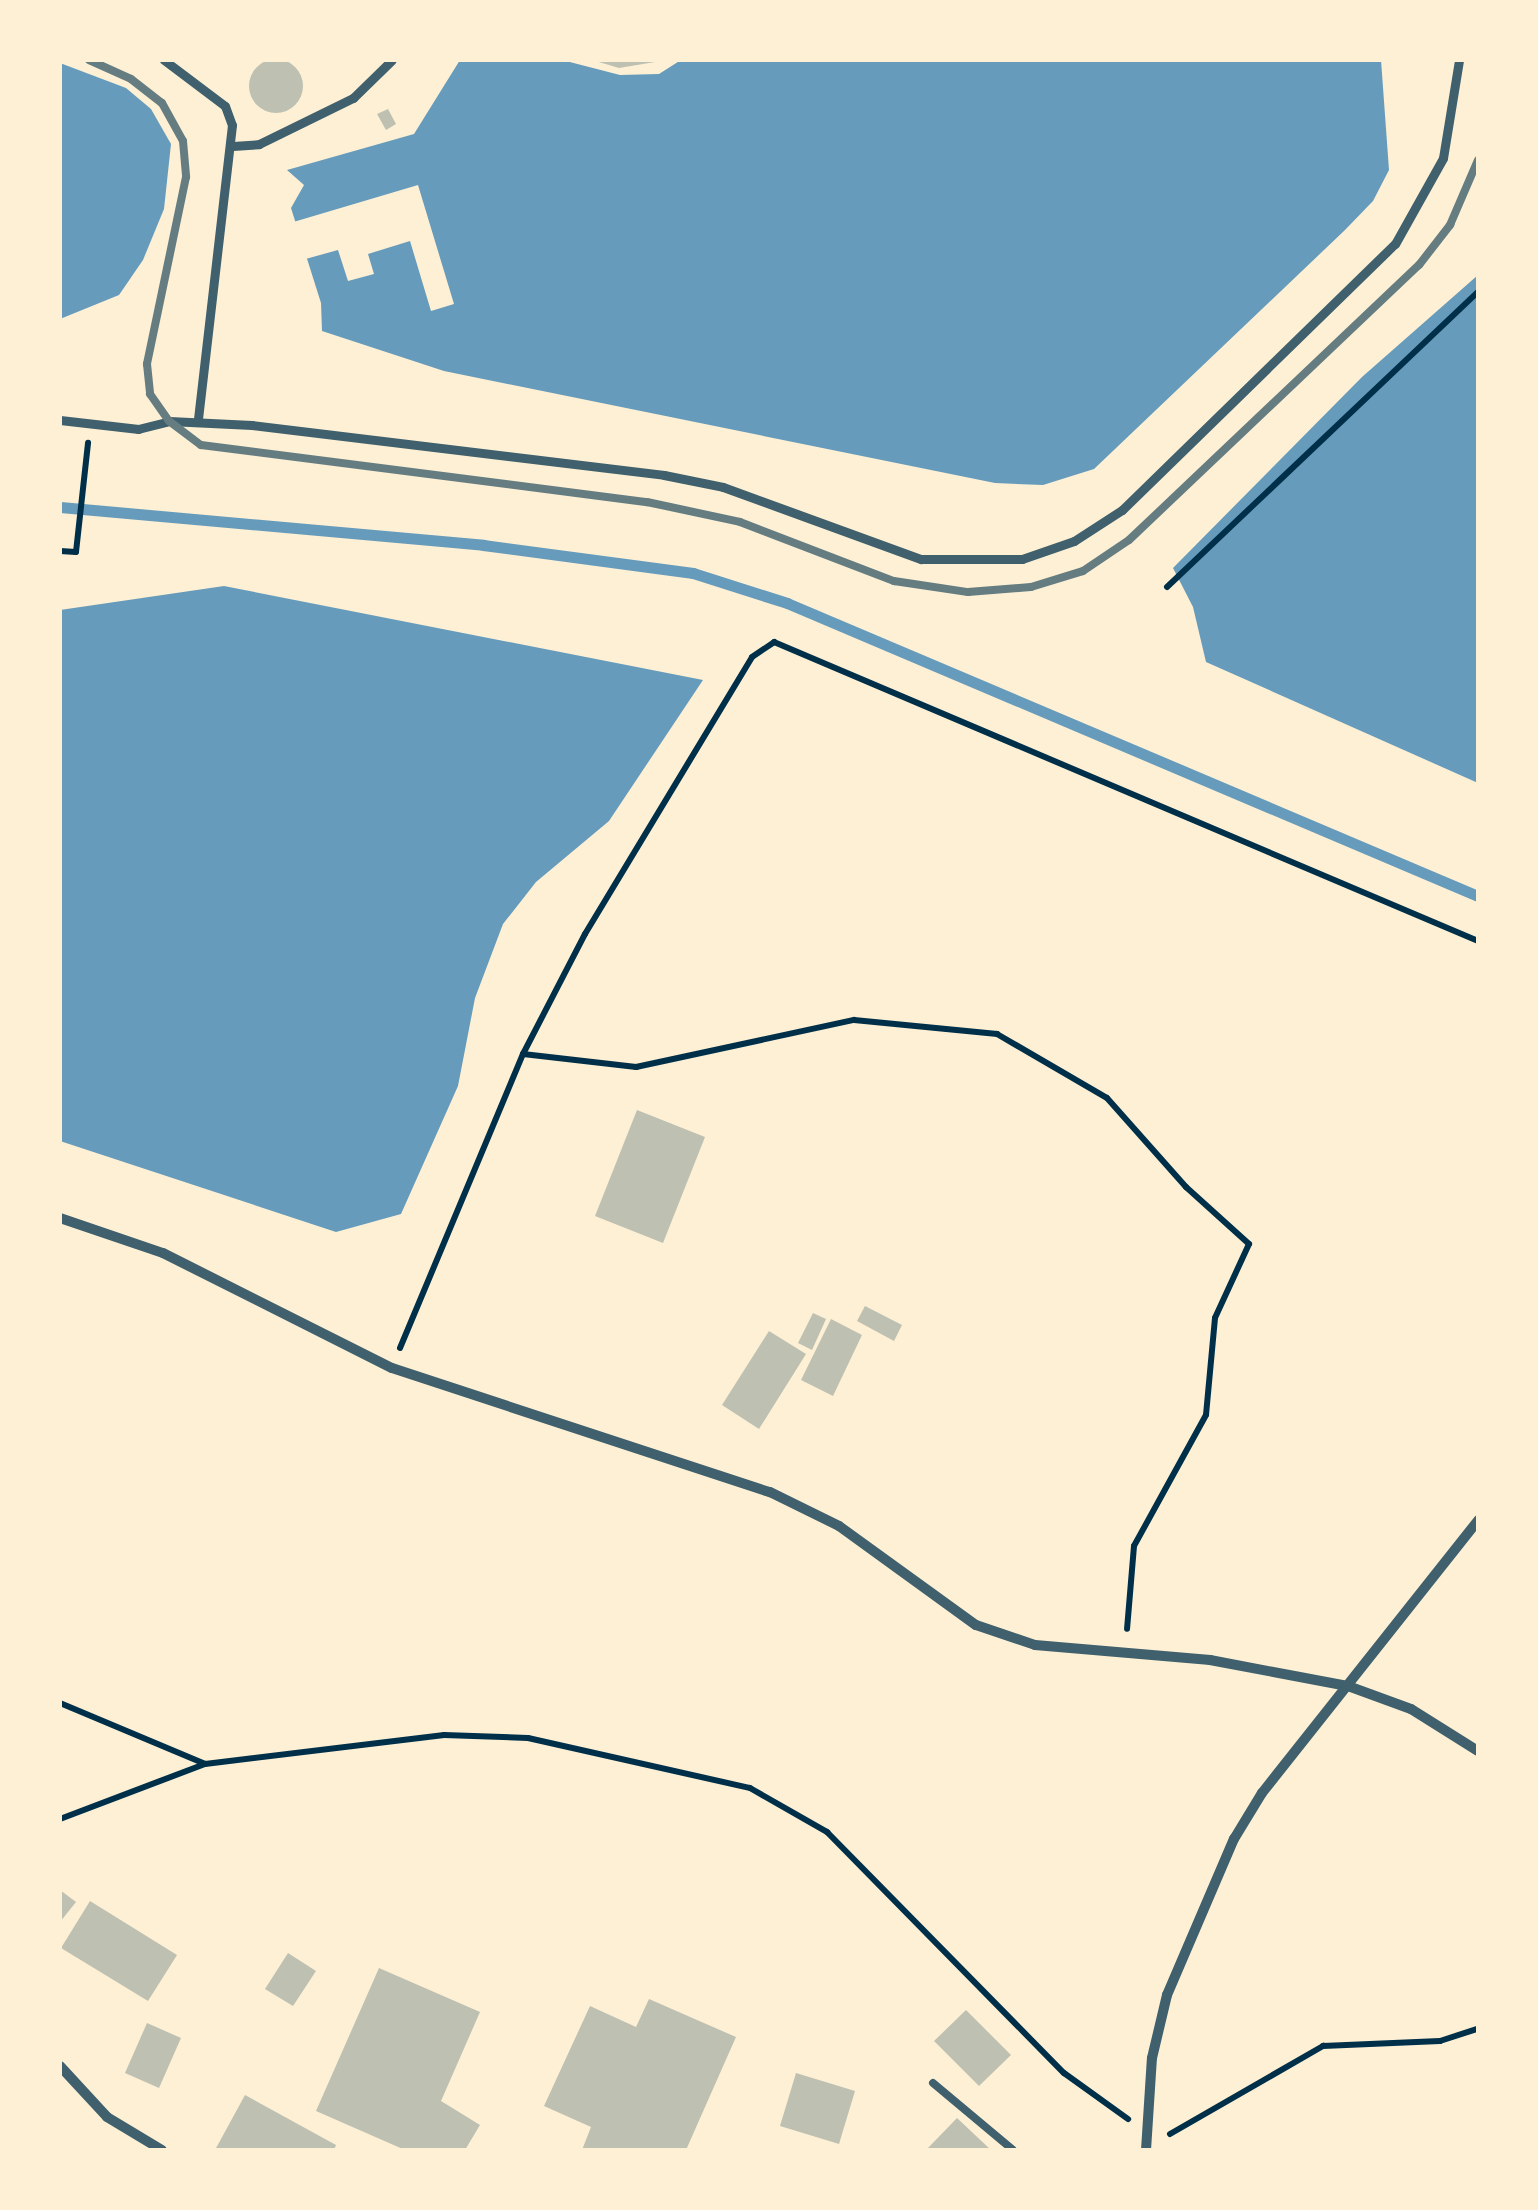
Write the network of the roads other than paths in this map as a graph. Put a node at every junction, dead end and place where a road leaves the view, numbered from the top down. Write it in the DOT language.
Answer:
graph roads {
  1 [pos="164,60"];
  2 [pos="392,60"];
  3 [pos="1459,60"];
  4 [pos="233,146"];
  5 [pos="60,420"];
  6 [pos="198,421"];
  7 [pos="60,1218"];
  8 [pos="1478,1520"];
  9 [pos="1348,1686"];
  10 [pos="1478,1750"];
  11 [pos="60,2066"];
  12 [pos="934,2083"];
  13 [pos="162,2150"];
  14 [pos="1013,2150"];
  15 [pos="1146,2150"];
  1 -- 4 [label="street"];
  2 -- 4 [label="street"];
  3 -- 6 [label="street"];
  4 -- 6 [label="street"];
  5 -- 6 [label="street"];
  7 -- 9 [label="street"];
  8 -- 9 [label="street"];
  9 -- 10 [label="street"];
  9 -- 15 [label="street"];
  11 -- 13 [label="street"];
  12 -- 14 [label="lane"];
}
